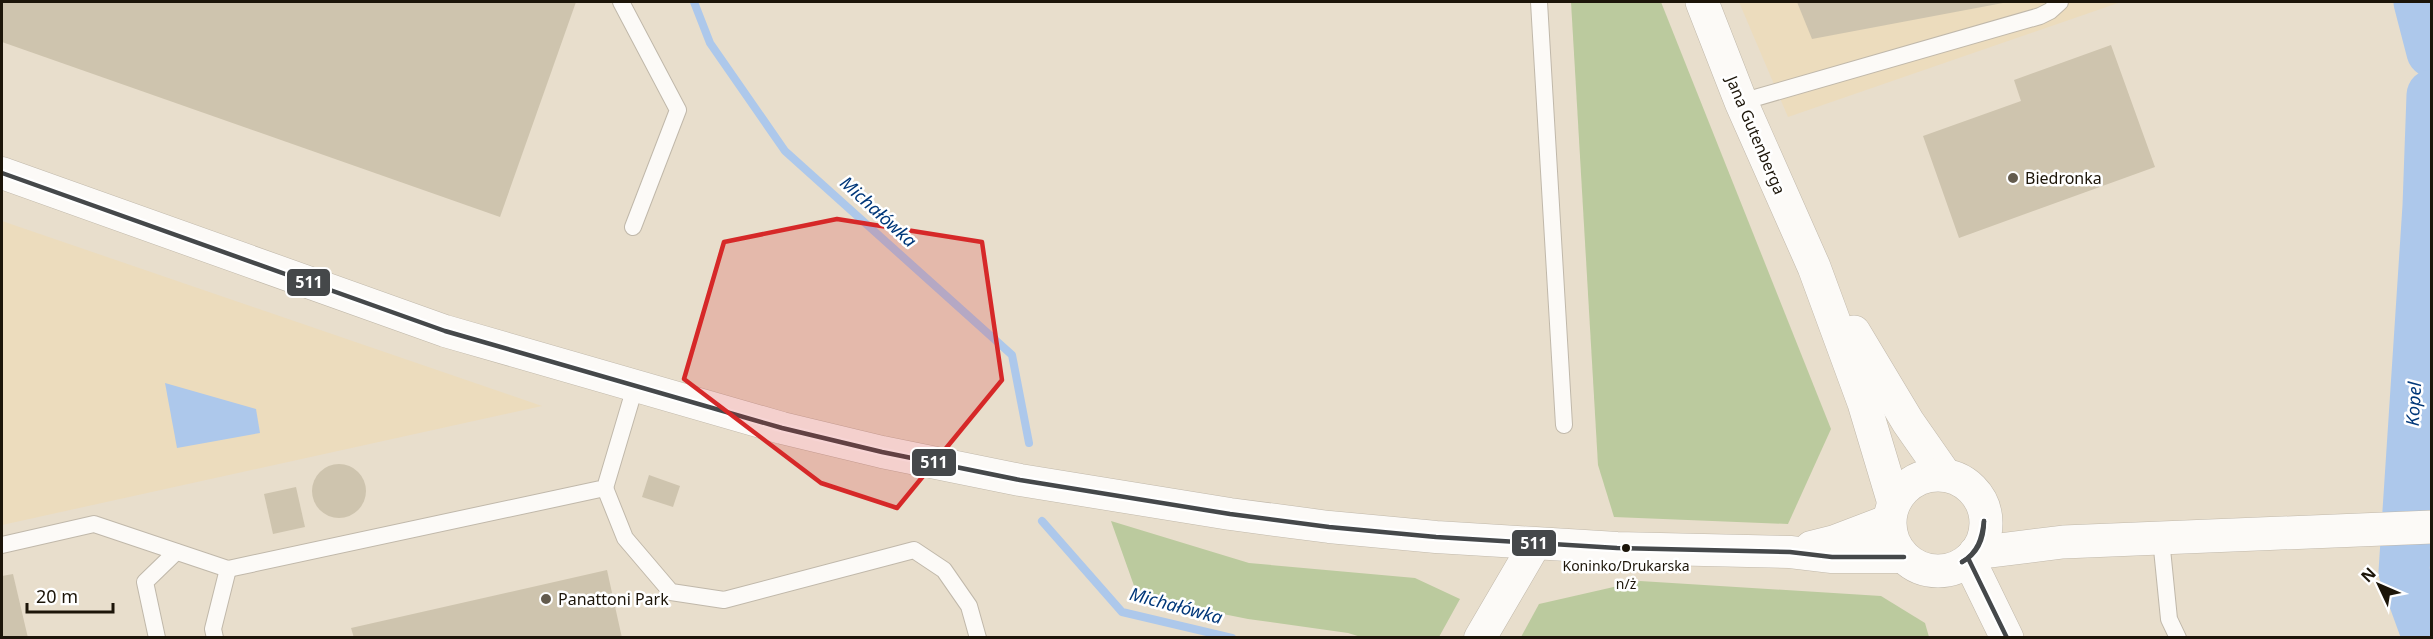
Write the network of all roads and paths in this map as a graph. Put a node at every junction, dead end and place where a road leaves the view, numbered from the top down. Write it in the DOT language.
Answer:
graph roads {
  1 [pos="621,2"];
  2 [pos="1539,2"];
  3 [pos="1701,2"];
  4 [pos="2060,2"];
  5 [pos="1741,102"];
  6 [pos="2,173"];
  7 [pos="633,227"];
  8 [pos="1814,267"];
  9 [pos="635,387"];
  10 [pos="1564,425"];
  11 [pos="1945,475"];
  12 [pos="606,488"];
  13 [pos="1892,512"];
  14 [pos="1985,517"];
  15 [pos="2432,527"];
  16 [pos="2161,538"];
  17 [pos="2063,542"];
  18 [pos="1535,544"];
  19 [pos="2,545"];
  20 [pos="176,552"];
  21 [pos="1790,552"];
  22 [pos="1904,557"];
  23 [pos="1962,561"];
  24 [pos="228,569"];
  25 [pos="157,638"];
  26 [pos="215,638"];
  27 [pos="978,638"];
  28 [pos="1480,638"];
  29 [pos="1997,638"];
  30 [pos="2007,638"];
  31 [pos="2178,638"];
  1 -- 7 [label="lane"];
  2 -- 10 [label="lane"];
  3 -- 5 [label="street, Jana Gutenberga"];
  4 -- 5 [label="lane"];
  5 -- 8 [label="street, Jana Gutenberga"];
  6 -- 9 [label="street"];
  8 -- 11 [label="street, Jana Gutenberga"];
  8 -- 13 [label="street, Jana Gutenberga"];
  9 -- 12 [label="lane"];
  9 -- 18 [label="street"];
  11 -- 13 [label="street"];
  11 -- 14 [label="street"];
  12 -- 24 [label="lane"];
  12 -- 27 [label="lane"];
  13 -- 21 [label="street"];
  13 -- 22 [label="street"];
  14 -- 17 [label="street"];
  14 -- 23 [label="street"];
  15 -- 16 [label="street"];
  16 -- 17 [label="street"];
  16 -- 31 [label="lane"];
  17 -- 23 [label="street"];
  18 -- 21 [label="street"];
  18 -- 28 [label="street"];
  19 -- 20 [label="lane"];
  20 -- 24 [label="lane"];
  20 -- 25 [label="lane"];
  21 -- 22 [label="street"];
  22 -- 23 [label="street"];
  23 -- 29 [label="street"];
  23 -- 30 [label="street"];
  24 -- 26 [label="lane"];
}
